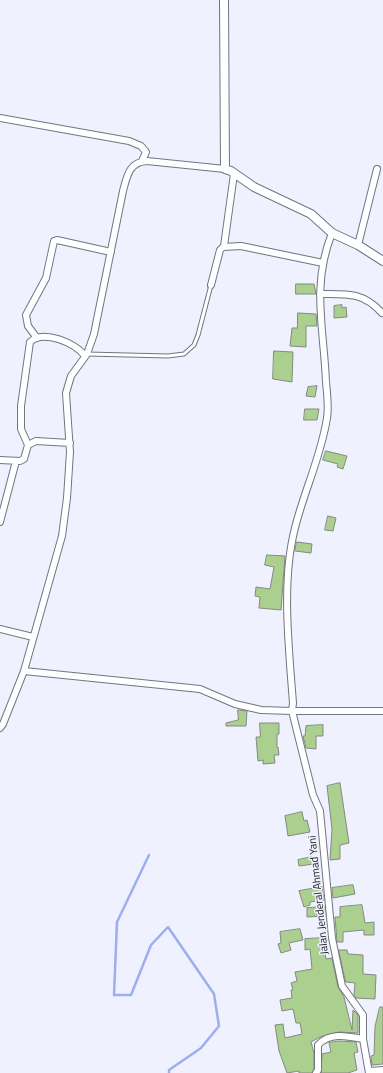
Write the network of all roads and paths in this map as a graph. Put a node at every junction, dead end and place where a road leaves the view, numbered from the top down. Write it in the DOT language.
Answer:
graph roads {
  1 [pos="224,0"];
  2 [pos="0,118"];
  3 [pos="142,161"];
  4 [pos="225,169"];
  5 [pos="377,169"];
  6 [pos="234,174"];
  7 [pos="332,234"];
  8 [pos="358,245"];
  9 [pos="224,246"];
  10 [pos="112,252"];
  11 [pos="383,261"];
  12 [pos="323,263"];
  13 [pos="211,285"];
  14 [pos="320,294"];
  15 [pos="382,313"];
  16 [pos="36,338"];
  17 [pos="86,355"];
  18 [pos="70,442"];
  19 [pos="28,445"];
  20 [pos="0,460"];
  21 [pos="16,461"];
  22 [pos="0,522"];
  23 [pos="0,628"];
  24 [pos="33,637"];
  25 [pos="24,671"];
  26 [pos="292,711"];
  27 [pos="383,711"];
  28 [pos="2,726"];
  29 [pos="363,1039"];
  30 [pos="383,1070"];
  31 [pos="369,1072"];
  32 [pos="316,1073"];
  1 -- 4 [label="street"];
  2 -- 3 [label="street"];
  3 -- 4 [label="street"];
  3 -- 10 [label="street"];
  4 -- 6 [label="street"];
  5 -- 8 [label="street"];
  6 -- 7 [label="street"];
  6 -- 9 [label="street"];
  7 -- 8 [label="street"];
  7 -- 12 [label="street, Jalan Jenderal Ahmad Yani"];
  8 -- 11 [label="street"];
  9 -- 12 [label="street"];
  9 -- 13 [label="street"];
  10 -- 16 [label="street"];
  10 -- 17 [label="street"];
  12 -- 14 [label="street, Jalan Jenderal Ahmad Yani"];
  13 -- 17 [label="lane"];
  14 -- 15 [label="street"];
  14 -- 26 [label="street, Jalan Jenderal Ahmad Yani"];
  16 -- 17 [label="street"];
  16 -- 19 [label="street"];
  17 -- 18 [label="street"];
  18 -- 19 [label="street"];
  18 -- 24 [label="street"];
  19 -- 21 [label="street"];
  20 -- 21 [label="street"];
  21 -- 22 [label="street"];
  23 -- 24 [label="street"];
  24 -- 25 [label="street"];
  25 -- 26 [label="street"];
  25 -- 28 [label="street"];
  26 -- 27 [label="street"];
  26 -- 29 [label="street, Jalan Jenderal Ahmad Yani"];
  29 -- 31 [label="street, Jalan Jenderal Ahmad Yani"];
  29 -- 32 [label="street"];
  30 -- 31 [label="street"];
}
